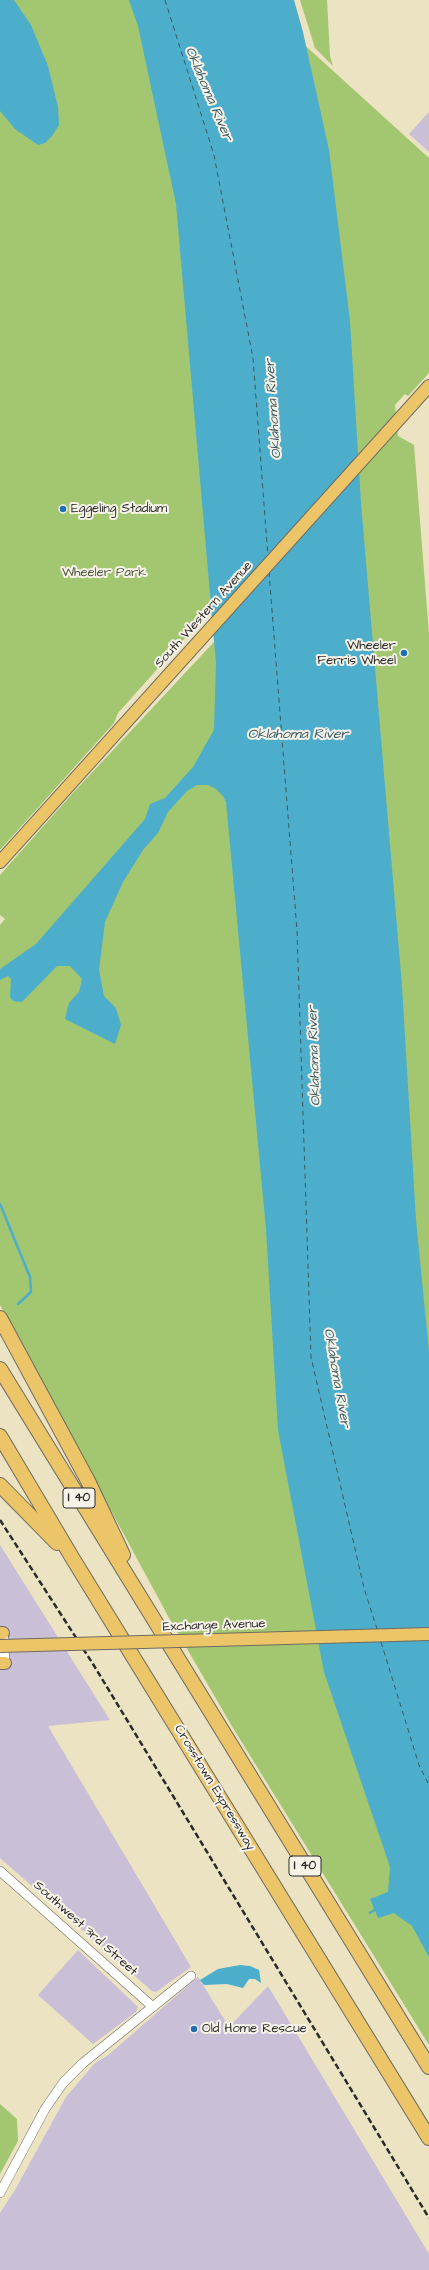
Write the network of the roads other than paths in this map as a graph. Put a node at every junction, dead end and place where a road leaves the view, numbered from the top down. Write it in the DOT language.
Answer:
graph roads {
  1 [pos="429,386"];
  2 [pos="0,862"];
  3 [pos="0,1318"];
  4 [pos="0,1369"];
  5 [pos="0,1436"];
  6 [pos="0,1485"];
  7 [pos="73,1560"];
  8 [pos="158,1627"];
  9 [pos="2,1633"];
  10 [pos="429,1634"];
  11 [pos="0,1646"];
  12 [pos="2,1663"];
  13 [pos="0,1871"];
  14 [pos="191,1976"];
  15 [pos="153,2007"];
  16 [pos="429,2067"];
  17 [pos="429,2138"];
  18 [pos="0,2193"];
  1 -- 2 [label="main road, South Western Avenue"];
  3 -- 8 [label="highway"];
  4 -- 8 [label="highway, I 40"];
  5 -- 7 [label="highway, Crosstown Expressway / I 40"];
  6 -- 7 [label="highway"];
  7 -- 17 [label="highway, Crosstown Expressway / I 40"];
  8 -- 16 [label="highway, I 40"];
  9 -- 12 [label="street"];
  10 -- 11 [label="main road, Exchange Avenue, bridge"];
  13 -- 15 [label="street, Southwest 3rd Street"];
  14 -- 15 [label="street"];
  15 -- 18 [label="street"];
}
